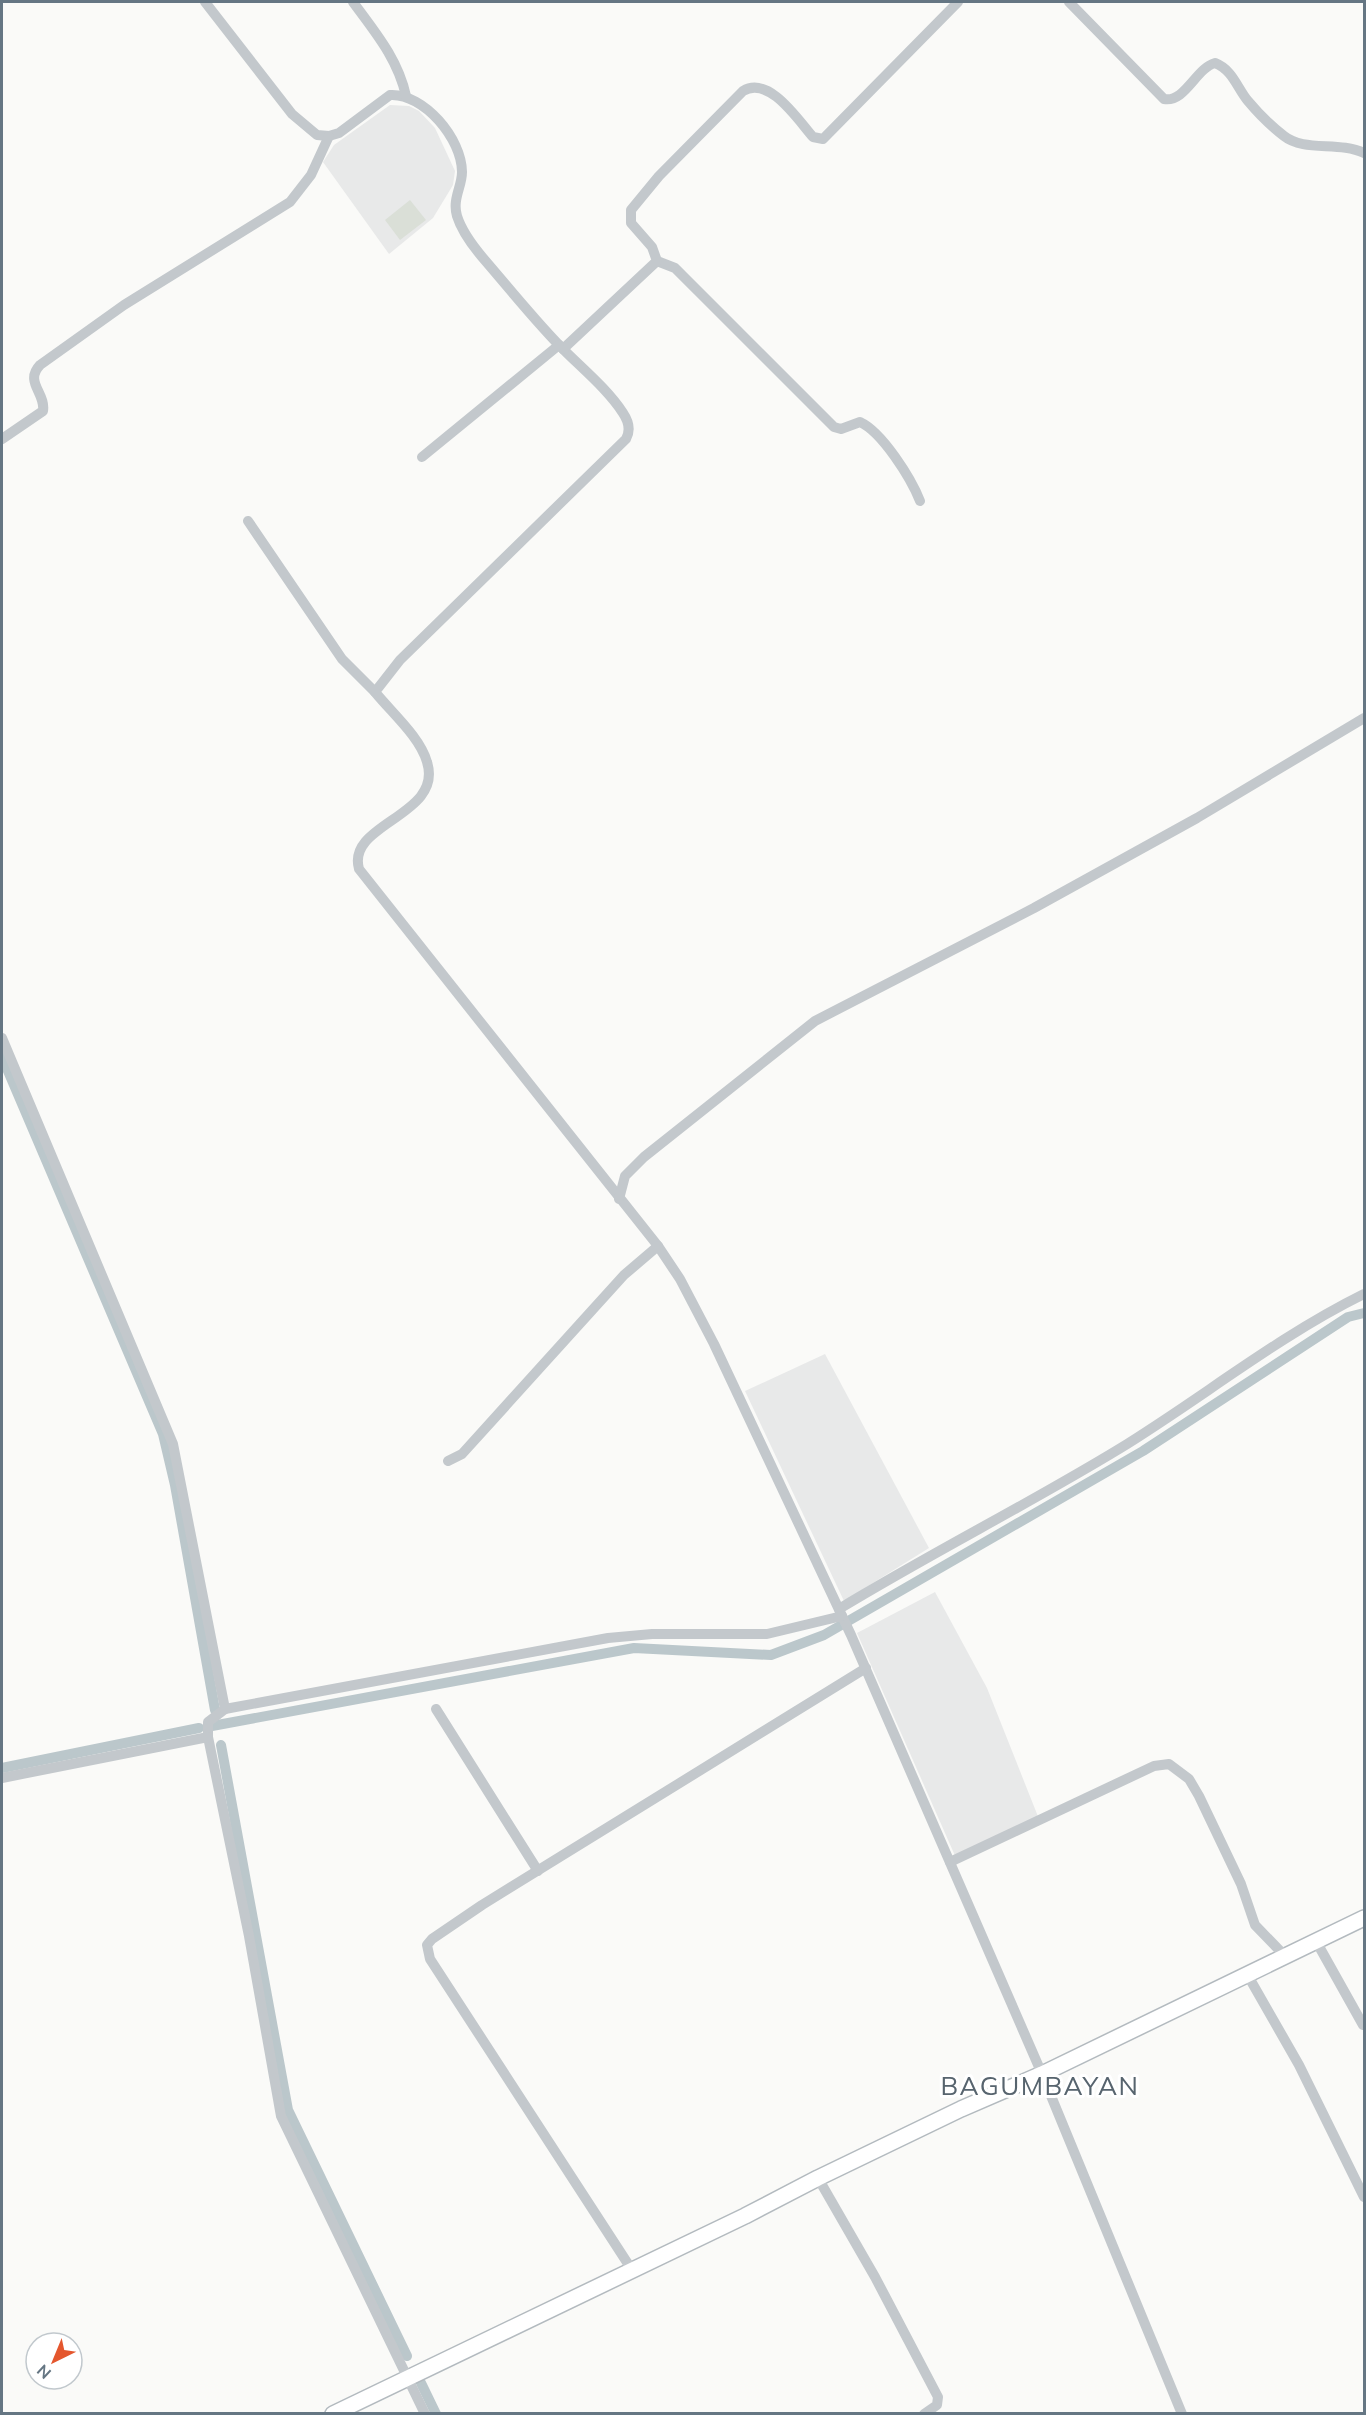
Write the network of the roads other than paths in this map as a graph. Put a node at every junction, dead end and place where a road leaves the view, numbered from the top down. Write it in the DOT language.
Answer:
graph roads {
  1 [pos="205,2"];
  2 [pos="354,2"];
  3 [pos="958,2"];
  4 [pos="1069,2"];
  5 [pos="406,96"];
  6 [pos="329,136"];
  7 [pos="1365,153"];
  8 [pos="657,261"];
  9 [pos="561,347"];
  10 [pos="2,439"];
  11 [pos="422,457"];
  12 [pos="920,501"];
  13 [pos="248,521"];
  14 [pos="375,692"];
  15 [pos="1365,718"];
  16 [pos="2,1038"];
  17 [pos="625,1176"];
  18 [pos="605,1181"];
  19 [pos="619,1198"];
  20 [pos="658,1246"];
  21 [pos="1365,1294"];
  22 [pos="448,1461"];
  23 [pos="842,1614"];
  24 [pos="866,1668"];
  25 [pos="225,1709"];
  26 [pos="436,1709"];
  27 [pos="208,1737"];
  28 [pos="2,1778"];
  29 [pos="950,1862"];
  30 [pos="538,1871"];
  31 [pos="1365,1918"];
  32 [pos="1316,1941"];
  33 [pos="1285,1956"];
  34 [pos="1247,1974"];
  35 [pos="1363,2025"];
  36 [pos="1042,2074"];
  37 [pos="818,2178"];
  38 [pos="1365,2197"];
  39 [pos="632,2270"];
  40 [pos="408,2378"];
  41 [pos="333,2414"];
  42 [pos="425,2414"];
  43 [pos="924,2414"];
  44 [pos="1182,2414"];
  1 -- 6 [label="street"];
  2 -- 5 [label="street"];
  3 -- 8 [label="street"];
  4 -- 7 [label="street"];
  5 -- 6 [label="street"];
  5 -- 9 [label="street"];
  6 -- 10 [label="street"];
  8 -- 9 [label="street"];
  8 -- 12 [label="street"];
  9 -- 11 [label="street"];
  9 -- 14 [label="street"];
  13 -- 14 [label="street"];
  14 -- 18 [label="street"];
  15 -- 17 [label="street"];
  16 -- 25 [label="street"];
  17 -- 18 [label="street"];
  17 -- 19 [label="street"];
  18 -- 19 [label="street"];
  19 -- 20 [label="street"];
  20 -- 22 [label="street"];
  20 -- 23 [label="street"];
  21 -- 23 [label="street"];
  23 -- 24 [label="street"];
  23 -- 25 [label="street"];
  24 -- 29 [label="street"];
  24 -- 30 [label="street"];
  25 -- 27 [label="street"];
  26 -- 30 [label="street"];
  27 -- 28 [label="street"];
  27 -- 40 [label="street"];
  29 -- 33 [label="street"];
  29 -- 36 [label="street"];
  30 -- 39 [label="street"];
  31 -- 32 [label="main road"];
  32 -- 33 [label="main road"];
  32 -- 35 [label="street"];
  33 -- 34 [label="main road"];
  34 -- 36 [label="main road"];
  34 -- 38 [label="street"];
  36 -- 37 [label="main road"];
  36 -- 44 [label="street"];
  37 -- 39 [label="main road"];
  37 -- 43 [label="street"];
  39 -- 40 [label="main road"];
  40 -- 41 [label="main road"];
  40 -- 42 [label="street"];
}
